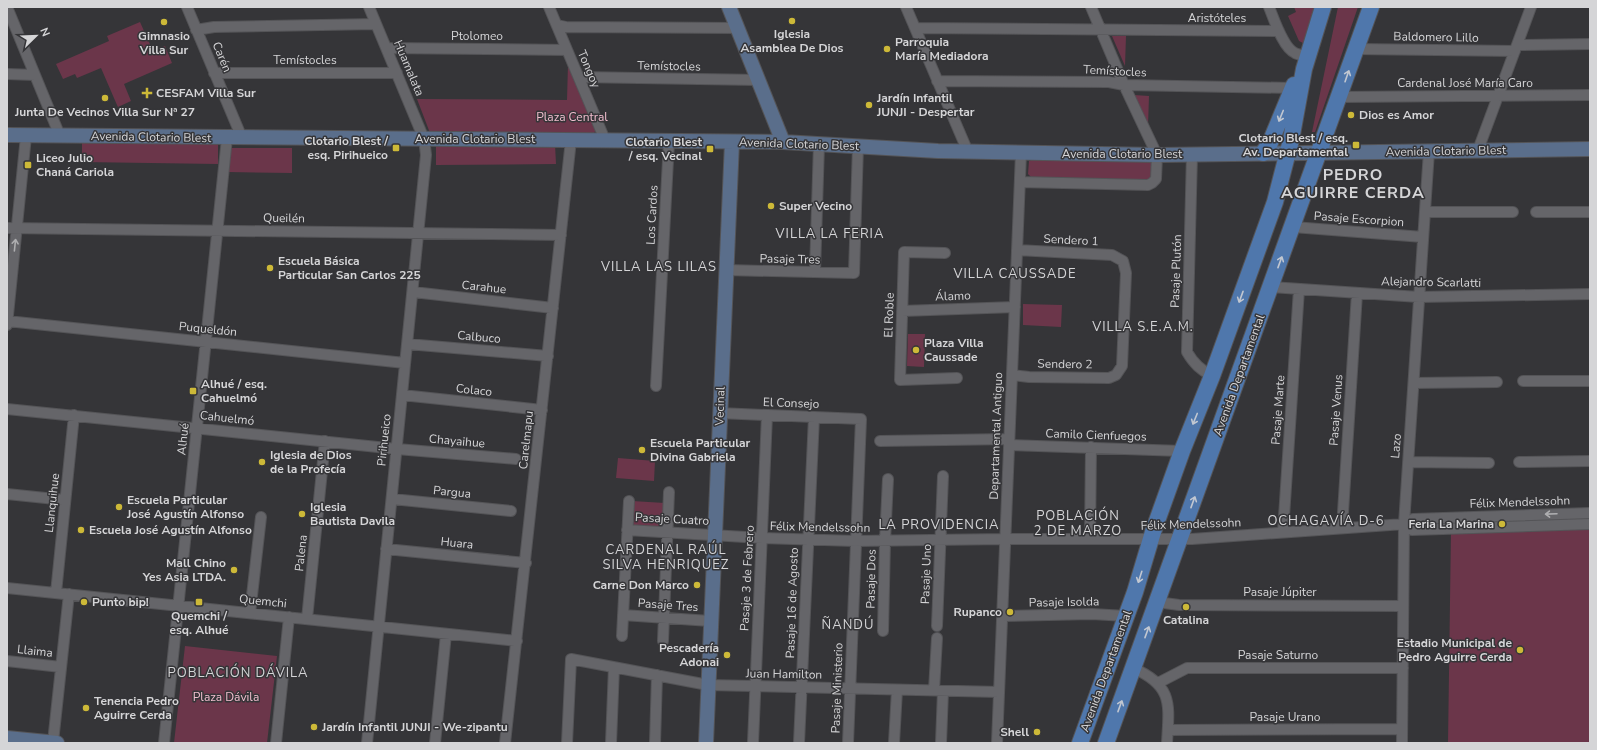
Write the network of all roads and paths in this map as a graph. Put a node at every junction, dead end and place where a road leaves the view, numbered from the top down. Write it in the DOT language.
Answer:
graph roads {
  1 [pos="7,7"];
  2 [pos="187,7"];
  3 [pos="369,7"];
  4 [pos="549,7"];
  5 [pos="729,7"];
  6 [pos="906,7"];
  7 [pos="1091,7"];
  8 [pos="1269,7"];
  9 [pos="1323,7"];
  10 [pos="1371,7"];
  11 [pos="1531,7"];
  12 [pos="10,23"];
  13 [pos="376,24"];
  14 [pos="557,25"];
  15 [pos="738,28"];
  16 [pos="915,28"];
  17 [pos="196,30"];
  18 [pos="1101,30"];
  19 [pos="1279,31"];
  20 [pos="1590,44"];
  21 [pos="386,48"];
  22 [pos="1516,48"];
  23 [pos="1356,49"];
  24 [pos="567,50"];
  25 [pos="1305,62"];
  26 [pos="214,73"];
  27 [pos="397,73"];
  28 [pos="7,74"];
  29 [pos="35,75"];
  30 [pos="579,77"];
  31 [pos="758,80"];
  32 [pos="937,82"];
  33 [pos="1124,86"];
  34 [pos="1292,88"];
  35 [pos="1590,95"];
  36 [pos="1498,96"];
  37 [pos="1340,97"];
  38 [pos="7,136"];
  39 [pos="26,136"];
  40 [pos="60,136"];
  41 [pos="227,138"];
  42 [pos="242,138"];
  43 [pos="424,139"];
  44 [pos="571,140"];
  45 [pos="605,140"];
  46 [pos="669,141"];
  47 [pos="732,142"];
  48 [pos="783,142"];
  49 [pos="819,144"];
  50 [pos="858,146"];
  51 [pos="1590,149"];
  52 [pos="1478,150"];
  53 [pos="1429,151"];
  54 [pos="968,152"];
  55 [pos="1263,153"];
  56 [pos="1288,153"];
  57 [pos="1319,153"];
  58 [pos="1021,154"];
  59 [pos="1192,154"];
  60 [pos="1156,155"];
  61 [pos="1020,182"];
  62 [pos="1425,212"];
  63 [pos="1513,212"];
  64 [pos="1536,212"];
  65 [pos="1590,212"];
  66 [pos="1293,227"];
  67 [pos="12,228"];
  68 [pos="217,230"];
  69 [pos="419,233"];
  70 [pos="561,235"];
  71 [pos="1423,237"];
  72 [pos="1017,250"];
  73 [pos="945,253"];
  74 [pos="726,270"];
  75 [pos="815,272"];
  76 [pos="1271,287"];
  77 [pos="1299,289"];
  78 [pos="413,292"];
  79 [pos="1357,293"];
  80 [pos="1590,294"];
  81 [pos="1418,297"];
  82 [pos="8,302"];
  83 [pos="1015,307"];
  84 [pos="553,308"];
  85 [pos="902,311"];
  86 [pos="7,321"];
  87 [pos="7,326"];
  88 [pos="206,342"];
  89 [pos="407,344"];
  90 [pos="548,356"];
  91 [pos="405,363"];
  92 [pos="1012,375"];
  93 [pos="1116,375"];
  94 [pos="1212,376"];
  95 [pos="957,378"];
  96 [pos="1590,380"];
  97 [pos="1523,381"];
  98 [pos="1414,382"];
  99 [pos="1498,382"];
  100 [pos="656,386"];
  101 [pos="402,395"];
  102 [pos="7,408"];
  103 [pos="542,410"];
  104 [pos="719,413"];
  105 [pos="74,415"];
  106 [pos="767,415"];
  107 [pos="814,417"];
  108 [pos="861,419"];
  109 [pos="198,428"];
  110 [pos="325,441"];
  111 [pos="880,441"];
  112 [pos="1009,442"];
  113 [pos="1091,447"];
  114 [pos="397,449"];
  115 [pos="1182,451"];
  116 [pos="516,459"];
  117 [pos="1590,461"];
  118 [pos="1408,462"];
  119 [pos="1519,462"];
  120 [pos="1489,463"];
  121 [pos="944,476"];
  122 [pos="888,479"];
  123 [pos="670,492"];
  124 [pos="7,494"];
  125 [pos="392,498"];
  126 [pos="65,500"];
  127 [pos="628,501"];
  128 [pos="510,511"];
  129 [pos="1590,513"];
  130 [pos="261,517"];
  131 [pos="1404,524"];
  132 [pos="1590,524"];
  133 [pos="1342,528"];
  134 [pos="627,530"];
  135 [pos="668,532"];
  136 [pos="1283,532"];
  137 [pos="715,535"];
  138 [pos="762,538"];
  139 [pos="1005,539"];
  140 [pos="1090,539"];
  141 [pos="1180,539"];
  142 [pos="808,540"];
  143 [pos="940,540"];
  144 [pos="1151,540"];
  145 [pos="855,541"];
  146 [pos="884,541"];
  147 [pos="386,549"];
  148 [pos="526,564"];
  149 [pos="7,588"];
  150 [pos="56,593"];
  151 [pos="69,594"];
  152 [pos="1157,602"];
  153 [pos="178,606"];
  154 [pos="1403,606"];
  155 [pos="250,613"];
  156 [pos="623,615"];
  157 [pos="1002,616"];
  158 [pos="1126,616"];
  159 [pos="289,617"];
  160 [pos="664,618"];
  161 [pos="307,619"];
  162 [pos="710,621"];
  163 [pos="937,626"];
  164 [pos="378,627"];
  165 [pos="882,631"];
  166 [pos="446,634"];
  167 [pos="622,636"];
  168 [pos="937,638"];
  169 [pos="517,641"];
  170 [pos="663,641"];
  171 [pos="7,661"];
  172 [pos="7,667"];
  173 [pos="614,667"];
  174 [pos="1133,668"];
  175 [pos="1403,668"];
  176 [pos="61,670"];
  177 [pos="657,675"];
  178 [pos="1158,682"];
  179 [pos="708,685"];
  180 [pos="755,686"];
  181 [pos="802,687"];
  182 [pos="850,688"];
  183 [pos="897,690"];
  184 [pos="938,691"];
  185 [pos="999,692"];
  186 [pos="1168,730"];
  187 [pos="1402,730"];
  188 [pos="7,738"];
  189 [pos="55,743"];
  190 [pos="164,743"];
  191 [pos="276,743"];
  192 [pos="367,743"];
  193 [pos="435,743"];
  194 [pos="505,743"];
  195 [pos="567,743"];
  196 [pos="611,743"];
  197 [pos="655,743"];
  198 [pos="706,743"];
  199 [pos="753,743"];
  200 [pos="799,743"];
  201 [pos="848,743"];
  202 [pos="894,743"];
  203 [pos="941,743"];
  204 [pos="997,743"];
  205 [pos="1080,743"];
  206 [pos="1106,743"];
  207 [pos="1167,743"];
  208 [pos="1402,743"];
  1 -- 12 [label="street"];
  2 -- 17 [label="street, Carén"];
  3 -- 13 [label="street, Huamalata"];
  4 -- 14 [label="street, Tongoy"];
  5 -- 15 [label="main road"];
  6 -- 16 [label="street"];
  7 -- 18 [label="street"];
  8 -- 19 [label="street"];
  9 -- 25 [label="main road, Avenida Departamental"];
  10 -- 23 [label="main road, Avenida Departamental"];
  11 -- 22 [label="street"];
  12 -- 29 [label="street"];
  13 -- 17 [label="street"];
  13 -- 21 [label="street, Huamalata"];
  14 -- 15 [label="street"];
  14 -- 24 [label="street, Tongoy"];
  15 -- 31 [label="main road"];
  16 -- 18 [label="street, Aristóteles"];
  16 -- 32 [label="street"];
  17 -- 26 [label="street, Carén"];
  18 -- 19 [label="street, Aristóteles"];
  18 -- 33 [label="street"];
  19 -- 25 [label="street"];
  20 -- 22 [label="street, Baldomero Lillo"];
  21 -- 24 [label="street, Ptolomeo"];
  21 -- 27 [label="street, Huamalata"];
  22 -- 23 [label="street, Baldomero Lillo"];
  22 -- 36 [label="street"];
  37 -- 23 [label="main road, Avenida Departamental, one-way"];
  24 -- 30 [label="street, Tongoy"];
  25 -- 34 [label="main road"];
  25 -- 56 [label="main road, Avenida Departamental"];
  26 -- 27 [label="street, Temístocles"];
  26 -- 42 [label="street, Carén"];
  27 -- 43 [label="street, Huamalata"];
  28 -- 29 [label="street"];
  29 -- 40 [label="street"];
  30 -- 31 [label="street, Temístocles"];
  30 -- 45 [label="street, Tongoy"];
  31 -- 48 [label="main road"];
  32 -- 33 [label="street, Temístocles"];
  32 -- 54 [label="street"];
  33 -- 34 [label="street, Temístocles"];
  33 -- 60 [label="street"];
  34 -- 55 [label="main road, one-way"];
  35 -- 36 [label="street, Cardenal José María Caro"];
  36 -- 37 [label="street, Cardenal José María Caro"];
  36 -- 52 [label="street"];
  37 -- 57 [label="main road, Avenida Departamental"];
  38 -- 39 [label="main road, Avenida Clotario Blest"];
  39 -- 40 [label="main road, Avenida Clotario Blest"];
  39 -- 67 [label="street"];
  40 -- 41 [label="main road, Avenida Clotario Blest"];
  41 -- 42 [label="main road, Avenida Clotario Blest"];
  41 -- 68 [label="street, Alhué"];
  42 -- 43 [label="main road, Avenida Clotario Blest"];
  43 -- 44 [label="main road, Avenida Clotario Blest"];
  43 -- 69 [label="street, Pirihueico"];
  44 -- 45 [label="main road, Avenida Clotario Blest"];
  44 -- 70 [label="street, Carelmapu"];
  45 -- 46 [label="main road, Avenida Clotario Blest"];
  46 -- 47 [label="main road, Avenida Clotario Blest"];
  46 -- 100 [label="street, Los Cardos"];
  47 -- 48 [label="main road, Avenida Clotario Blest"];
  47 -- 74 [label="main road, Vecinal"];
  48 -- 49 [label="main road, Avenida Clotario Blest"];
  49 -- 50 [label="main road, Avenida Clotario Blest"];
  49 -- 75 [label="street"];
  50 -- 54 [label="main road, Avenida Clotario Blest"];
  50 -- 75 [label="street, Pasaje Tres"];
  51 -- 52 [label="main road, Avenida Clotario Blest"];
  52 -- 53 [label="main road, Avenida Clotario Blest"];
  53 -- 57 [label="main road, Avenida Clotario Blest"];
  53 -- 62 [label="street, Lazo"];
  54 -- 58 [label="main road, Avenida Clotario Blest"];
  55 -- 56 [label="main road, Avenida Clotario Blest"];
  55 -- 59 [label="main road, Avenida Clotario Blest"];
  56 -- 57 [label="main road, Avenida Clotario Blest"];
  56 -- 94 [label="main road, Avenida Departamental, one-way"];
  57 -- 66 [label="main road, Avenida Departamental"];
  58 -- 60 [label="main road, Avenida Clotario Blest"];
  58 -- 61 [label="street, Departamental Antiguo"];
  59 -- 60 [label="main road, Avenida Clotario Blest"];
  59 -- 94 [label="street, Pasaje Plutón"];
  60 -- 61 [label="street, Avenida Clotario Blest"];
  61 -- 72 [label="street, Departamental Antiguo"];
  62 -- 63 [label="street"];
  62 -- 71 [label="street, Lazo"];
  64 -- 65 [label="street"];
  66 -- 71 [label="street, Pasaje Escorpion"];
  76 -- 66 [label="main road, Avenida Departamental, one-way"];
  67 -- 68 [label="street, Queilén"];
  82 -- 67 [label="street, one-way"];
  68 -- 69 [label="street, Queilén"];
  68 -- 88 [label="street, Alhué"];
  69 -- 70 [label="street, Queilén"];
  69 -- 78 [label="street, Pirihueico"];
  70 -- 84 [label="street, Carelmapu"];
  71 -- 81 [label="street, Lazo"];
  72 -- 83 [label="street, Departamental Antiguo"];
  72 -- 93 [label="street, Sendero 1"];
  73 -- 85 [label="street, El Roble"];
  74 -- 75 [label="street, Pasaje Tres"];
  74 -- 104 [label="main road, Vecinal"];
  76 -- 77 [label="street, Alejandro Scarlatti"];
  141 -- 76 [label="main road, Avenida Departamental, one-way"];
  77 -- 79 [label="street, Alejandro Scarlatti"];
  77 -- 136 [label="street, Pasaje Marte"];
  78 -- 84 [label="street, Carahue"];
  78 -- 89 [label="street, Pirihueico"];
  79 -- 81 [label="street, Alejandro Scarlatti"];
  79 -- 133 [label="street, Pasaje Venus"];
  80 -- 81 [label="street, Alejandro Scarlatti"];
  81 -- 98 [label="street, Lazo"];
  82 -- 86 [label="street"];
  83 -- 85 [label="street, Álamo"];
  83 -- 92 [label="street, Departamental Antiguo"];
  84 -- 90 [label="street, Carelmapu"];
  85 -- 95 [label="street, El Roble"];
  86 -- 87 [label="street"];
  86 -- 88 [label="street, Puqueldón"];
  88 -- 91 [label="street, Puqueldón"];
  88 -- 109 [label="street, Alhué"];
  89 -- 90 [label="street, Calbuco"];
  89 -- 91 [label="street, Pirihueico"];
  90 -- 103 [label="street, Carelmapu"];
  91 -- 101 [label="street, Pirihueico"];
  92 -- 93 [label="street, Sendero 2"];
  92 -- 112 [label="street, Departamental Antiguo"];
  94 -- 115 [label="main road, Avenida Departamental, one-way"];
  96 -- 97 [label="street"];
  98 -- 99 [label="street"];
  98 -- 118 [label="street, Lazo"];
  101 -- 103 [label="street, Colaco"];
  101 -- 114 [label="street, Pirihueico"];
  102 -- 105 [label="street, Cahuelmó"];
  103 -- 148 [label="street, Carelmapu"];
  104 -- 106 [label="street, El Consejo"];
  104 -- 137 [label="main road, Vecinal"];
  105 -- 109 [label="street, Cahuelmó"];
  105 -- 126 [label="street, Llanquihue"];
  106 -- 107 [label="street, El Consejo"];
  106 -- 138 [label="street, Pasaje 3 de Febrero"];
  107 -- 108 [label="street, El Consejo"];
  107 -- 142 [label="street, Pasaje 16 de Agosto"];
  108 -- 145 [label="street, Pasaje Ministerio"];
  109 -- 110 [label="street, Cahuelmó"];
  109 -- 153 [label="street, Alhué"];
  110 -- 114 [label="street, Cahuelmó"];
  110 -- 161 [label="street, Palena"];
  111 -- 112 [label="street, Camilo Cienfuegos"];
  112 -- 113 [label="street, Camilo Cienfuegos"];
  112 -- 139 [label="street, Departamental Antiguo"];
  113 -- 115 [label="street, Camilo Cienfuegos"];
  113 -- 140 [label="street"];
  114 -- 116 [label="street, Chayaihue"];
  114 -- 125 [label="street, Pirihueico"];
  115 -- 144 [label="main road, Avenida Departamental"];
  117 -- 119 [label="street"];
  118 -- 120 [label="street"];
  118 -- 131 [label="street, Lazo"];
  121 -- 143 [label="street, Pasaje Uno"];
  122 -- 146 [label="street, Pasaje Dos"];
  123 -- 135 [label="street"];
  124 -- 126 [label="street"];
  125 -- 128 [label="street, Pargua"];
  125 -- 147 [label="street, Pirihueico"];
  126 -- 150 [label="street, Llanquihue"];
  127 -- 134 [label="street"];
  129 -- 131 [label="street, Félix Mendelssohn, one-way"];
  130 -- 155 [label="street"];
  131 -- 132 [label="street, Félix Mendelssohn"];
  131 -- 133 [label="street, Félix Mendelssohn"];
  131 -- 154 [label="street, Lazo"];
  133 -- 136 [label="street, Félix Mendelssohn"];
  134 -- 135 [label="street, Pasaje Cuatro"];
  134 -- 156 [label="street"];
  135 -- 137 [label="street, Pasaje Cuatro"];
  135 -- 160 [label="street"];
  136 -- 141 [label="street, Félix Mendelssohn"];
  137 -- 138 [label="street, Félix Mendelssohn"];
  137 -- 162 [label="main road, Vecinal"];
  138 -- 142 [label="street, Félix Mendelssohn"];
  138 -- 180 [label="street, Pasaje 3 de Febrero"];
  139 -- 140 [label="street, Félix Mendelssohn"];
  139 -- 143 [label="street, Félix Mendelssohn"];
  139 -- 157 [label="street, Departamental Antiguo"];
  140 -- 144 [label="street, Félix Mendelssohn"];
  141 -- 144 [label="street, Félix Mendelssohn"];
  141 -- 152 [label="main road, Avenida Departamental"];
  142 -- 145 [label="street, Félix Mendelssohn"];
  142 -- 181 [label="street, Pasaje 16 de Agosto"];
  143 -- 146 [label="street, Félix Mendelssohn"];
  143 -- 163 [label="street, Pasaje Uno"];
  144 -- 158 [label="main road, Avenida Departamental, one-way"];
  145 -- 146 [label="street, Félix Mendelssohn"];
  145 -- 182 [label="street, Pasaje Ministerio"];
  146 -- 165 [label="street, Pasaje Dos"];
  147 -- 148 [label="street, Huara"];
  147 -- 164 [label="street, Pirihueico"];
  148 -- 169 [label="street, Carelmapu"];
  149 -- 150 [label="street, Quemchi"];
  150 -- 151 [label="street, Quemchi"];
  151 -- 153 [label="street, Quemchi"];
  151 -- 176 [label="street"];
  152 -- 154 [label="street, Pasaje Júpiter"];
  174 -- 152 [label="main road, Avenida Departamental, one-way"];
  153 -- 155 [label="street, Quemchi"];
  153 -- 190 [label="street, Alhué"];
  154 -- 175 [label="street, Lazo"];
  155 -- 159 [label="street, Quemchi"];
  156 -- 160 [label="street, Pasaje Tres"];
  156 -- 167 [label="street"];
  157 -- 158 [label="street, Pasaje Isolda"];
  157 -- 185 [label="street, Departamental Antiguo"];
  158 -- 205 [label="main road, Avenida Departamental"];
  159 -- 161 [label="street, Quemchi"];
  159 -- 191 [label="street"];
  160 -- 162 [label="street, Pasaje Tres"];
  160 -- 170 [label="street"];
  161 -- 164 [label="street, Quemchi"];
  162 -- 179 [label="main road, Vecinal"];
  164 -- 166 [label="street, Quemchi"];
  164 -- 192 [label="street, Pirihueico"];
  166 -- 169 [label="street, Quemchi"];
  166 -- 193 [label="street"];
  168 -- 184 [label="street"];
  169 -- 194 [label="street, Carelmapu"];
  171 -- 176 [label="street, Llaima"];
  172 -- 176 [label="street, Llaima"];
  173 -- 177 [label="street, Juan Hamilton"];
  173 -- 195 [label="street, Juan Hamilton"];
  173 -- 196 [label="street"];
  174 -- 178 [label="street"];
  206 -- 174 [label="main road, Avenida Departamental, one-way"];
  175 -- 178 [label="street, Pasaje Saturno"];
  175 -- 187 [label="street, Lazo"];
  176 -- 189 [label="street"];
  177 -- 179 [label="street, Juan Hamilton"];
  177 -- 197 [label="street"];
  178 -- 186 [label="street"];
  179 -- 180 [label="street, Juan Hamilton"];
  179 -- 198 [label="main road, Vecinal"];
  180 -- 181 [label="street, Juan Hamilton"];
  180 -- 199 [label="street, Pasaje 3 de Febrero"];
  181 -- 182 [label="street, Juan Hamilton"];
  181 -- 200 [label="street, Pasaje 16 de Agosto"];
  182 -- 183 [label="street, Juan Hamilton"];
  182 -- 201 [label="street, Pasaje Ministerio"];
  183 -- 184 [label="street, Juan Hamilton"];
  183 -- 202 [label="street"];
  184 -- 185 [label="street, Juan Hamilton"];
  184 -- 203 [label="street"];
  185 -- 204 [label="street, Departamental Antiguo"];
  186 -- 187 [label="street, Pasaje Urano"];
  186 -- 207 [label="street"];
  187 -- 208 [label="street, Lazo"];
  188 -- 189 [label="main road"];
}
